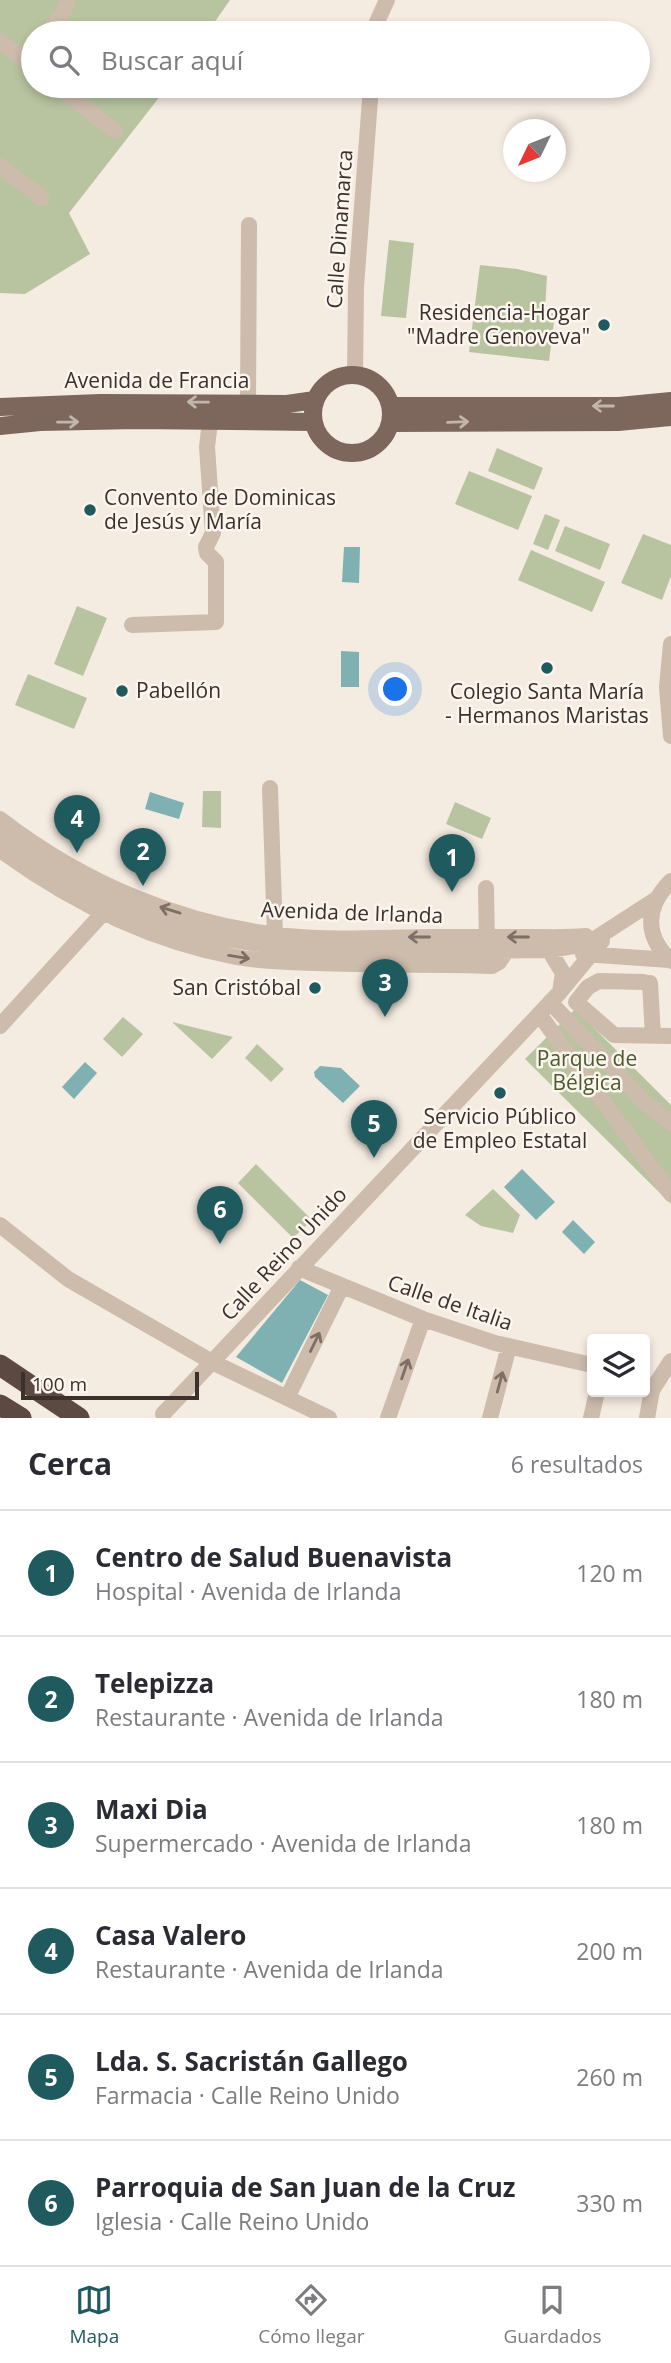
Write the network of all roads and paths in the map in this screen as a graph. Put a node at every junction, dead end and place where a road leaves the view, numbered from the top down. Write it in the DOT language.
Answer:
graph roads {
  1 [pos="68,0"];
  2 [pos="387,0"];
  3 [pos="57,21"];
  4 [pos="377,21"];
  5 [pos="0,41"];
  6 [pos="21,54"];
  7 [pos="72,98"];
  8 [pos="370,98"];
  9 [pos="115,131"];
  10 [pos="0,166"];
  11 [pos="42,198"];
  12 [pos="249,225"];
  13 [pos="355,375"];
  14 [pos="315,400"];
  15 [pos="671,401"];
  16 [pos="248,403"];
  17 [pos="0,407"];
  18 [pos="390,415"];
  19 [pos="671,417"];
  20 [pos="210,422"];
  21 [pos="313,422"];
  22 [pos="0,426"];
  23 [pos="132,625"];
  24 [pos="671,644"];
  25 [pos="671,736"];
  26 [pos="270,788"];
  27 [pos="0,819"];
  28 [pos="0,835"];
  29 [pos="0,850"];
  30 [pos="671,881"];
  31 [pos="486,888"];
  32 [pos="655,900"];
  33 [pos="103,913"];
  34 [pos="609,930"];
  35 [pos="275,935"];
  36 [pos="487,944"];
  37 [pos="507,950"];
  38 [pos="549,950"];
  39 [pos="589,955"];
  40 [pos="614,957"];
  41 [pos="356,958"];
  42 [pos="670,960"];
  43 [pos="554,998"];
  44 [pos="0,1026"];
  45 [pos="653,1035"];
  46 [pos="671,1036"];
  47 [pos="671,1123"];
  48 [pos="671,1194"];
  49 [pos="0,1225"];
  50 [pos="299,1268"];
  51 [pos="342,1286"];
  52 [pos="422,1319"];
  53 [pos="509,1346"];
  54 [pos="671,1361"];
  55 [pos="212,1362"];
  56 [pos="587,1364"];
  57 [pos="0,1365"];
  58 [pos="666,1378"];
  59 [pos="596,1397"];
  60 [pos="287,1398"];
  61 [pos="0,1405"];
  62 [pos="163,1414"];
  63 [pos="21,1418"];
  64 [pos="79,1418"];
  65 [pos="329,1418"];
  66 [pos="388,1418"];
  67 [pos="490,1418"];
  68 [pos="591,1418"];
  69 [pos="647,1418"];
  1 -- 3 [label="street"];
  2 -- 4 [label="street"];
  5 -- 6 [label="street"];
  7 -- 9 [label="street"];
  8 -- 13 [label="street, Calle Dinamarca"];
  10 -- 11 [label="street"];
  12 -- 16 [label="street"];
  13 -- 14 [label="main road"];
  13 -- 18 [label="main road"];
  14 -- 16 [label="main road, Avenida de Francia"];
  14 -- 21 [label="main road"];
  15 -- 18 [label="main road, one-way"];
  16 -- 17 [label="main road, Avenida de Francia, one-way"];
  18 -- 19 [label="main road, one-way"];
  18 -- 21 [label="main road"];
  20 -- 21 [label="main road, Avenida de Francia"];
  22 -- 20 [label="main road, Avenida de Francia, one-way"];
  20 -- 23 [label="street"];
  24 -- 25 [label="street"];
  26 -- 35 [label="street"];
  35 -- 27 [label="street, Avenida de Irlanda, one-way"];
  28 -- 41 [label="street, Avenida de Irlanda"];
  29 -- 33 [label="street, Avenida de Irlanda"];
  30 -- 32 [label="street, Avenida de Irlanda"];
  31 -- 36 [label="street"];
  32 -- 34 [label="street, Avenida de Irlanda"];
  32 -- 42 [label="street"];
  33 -- 41 [label="street, Avenida de Irlanda, one-way"];
  33 -- 44 [label="street"];
  34 -- 36 [label="street, Avenida de Irlanda, one-way"];
  34 -- 38 [label="street, Avenida de Irlanda"];
  34 -- 39 [label="street, Calle Reino Unido"];
  36 -- 35 [label="street, Avenida de Irlanda, one-way"];
  36 -- 37 [label="street, Avenida de Irlanda"];
  36 -- 41 [label="street, Avenida de Irlanda"];
  37 -- 38 [label="street, Avenida de Irlanda"];
  37 -- 41 [label="street, Avenida de Irlanda"];
  38 -- 39 [label="street, Avenida de Irlanda"];
  38 -- 43 [label="street"];
  39 -- 40 [label="street, Avenida de Irlanda"];
  39 -- 43 [label="street, Calle Reino Unido"];
  40 -- 42 [label="street, Avenida de Irlanda"];
  40 -- 43 [label="street, Calle Reino Unido"];
  43 -- 47 [label="street"];
  43 -- 48 [label="street"];
  43 -- 50 [label="street, Calle Reino Unido"];
  45 -- 45 [label="street"];
  45 -- 46 [label="street"];
  49 -- 55 [label="street"];
  50 -- 51 [label="street, Calle de Italia"];
  50 -- 55 [label="street, Calle Reino Unido"];
  51 -- 52 [label="street, Calle de Italia"];
  60 -- 51 [label="street, one-way"];
  52 -- 53 [label="street, Calle de Italia"];
  66 -- 52 [label="street, one-way"];
  53 -- 56 [label="street, Calle de Italia"];
  67 -- 53 [label="street, one-way"];
  54 -- 58 [label="street"];
  55 -- 60 [label="street"];
  55 -- 62 [label="street, Calle Reino Unido"];
  57 -- 64 [label="highway"];
  58 -- 69 [label="street"];
  59 -- 68 [label="street"];
  60 -- 65 [label="street"];
  61 -- 63 [label="highway"];
}
